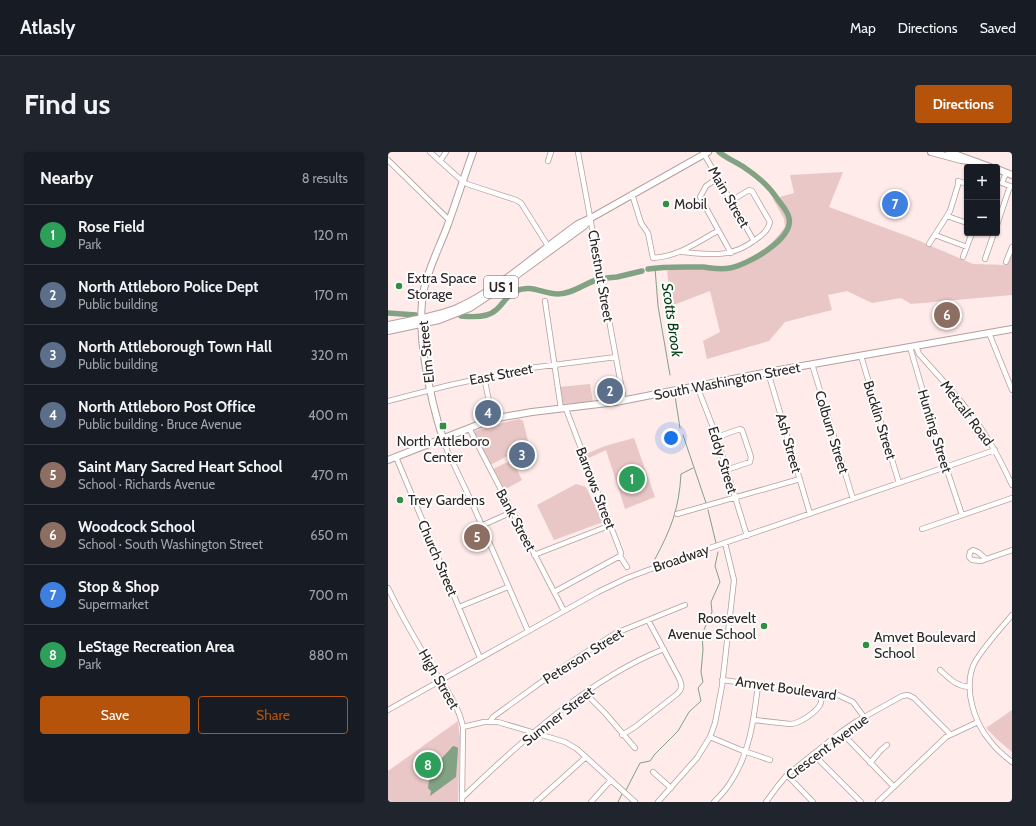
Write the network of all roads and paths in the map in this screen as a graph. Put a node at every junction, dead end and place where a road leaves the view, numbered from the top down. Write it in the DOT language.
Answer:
graph roads {
  1 [pos="430,152"];
  2 [pos="446,152"];
  3 [pos="473,152"];
  4 [pos="551,152"];
  5 [pos="578,152"];
  6 [pos="931,152"];
  7 [pos="949,152"];
  8 [pos="706,153"];
  9 [pos="388,160"];
  10 [pos="440,161"];
  11 [pos="548,161"];
  12 [pos="977,162"];
  13 [pos="982,164"];
  14 [pos="1009,174"];
  15 [pos="718,178"];
  16 [pos="463,181"];
  17 [pos="964,183"];
  18 [pos="1000,183"];
  19 [pos="1011,186"];
  20 [pos="632,194"];
  21 [pos="731,201"];
  22 [pos="947,216"];
  23 [pos="1000,217"];
  24 [pos="591,218"];
  25 [pos="449,220"];
  26 [pos="964,222"];
  27 [pos="718,230"];
  28 [pos="935,235"];
  29 [pos="971,236"];
  30 [pos="993,236"];
  31 [pos="754,240"];
  32 [pos="929,244"];
  33 [pos="548,246"];
  34 [pos="967,246"];
  35 [pos="1012,247"];
  36 [pos="681,252"];
  37 [pos="732,253"];
  38 [pos="963,257"];
  39 [pos="986,259"];
  40 [pos="1006,262"];
  41 [pos="544,301"];
  42 [pos="422,321"];
  43 [pos="388,325"];
  44 [pos="1012,329"];
  45 [pos="388,331"];
  46 [pos="989,333"];
  47 [pos="913,346"];
  48 [pos="861,356"];
  49 [pos="616,357"];
  50 [pos="812,364"];
  51 [pos="554,365"];
  52 [pos="768,372"];
  53 [pos="484,377"];
  54 [pos="697,386"];
  55 [pos="431,390"];
  56 [pos="1012,390"];
  57 [pos="388,401"];
  58 [pos="624,401"];
  59 [pos="563,409"];
  60 [pos="493,420"];
  61 [pos="468,428"];
  62 [pos="717,436"];
  63 [pos="443,439"];
  64 [pos="995,450"];
  65 [pos="396,457"];
  66 [pos="388,460"];
  67 [pos="946,467"];
  68 [pos="726,470"];
  69 [pos="800,479"];
  70 [pos="899,483"];
  71 [pos="1012,485"];
  72 [pos="735,497"];
  73 [pos="1012,498"];
  74 [pos="853,499"];
  75 [pos="512,512"];
  76 [pos="677,514"];
  77 [pos="810,514"];
  78 [pos="962,515"];
  79 [pos="611,525"];
  80 [pos="481,526"];
  81 [pos="922,529"];
  82 [pos="747,536"];
  83 [pos="724,543"];
  84 [pos="1012,550"];
  85 [pos="534,555"];
  86 [pos="620,556"];
  87 [pos="986,559"];
  88 [pos="627,567"];
  89 [pos="508,587"];
  90 [pos="388,588"];
  91 [pos="554,592"];
  92 [pos="685,605"];
  93 [pos="458,607"];
  94 [pos="564,611"];
  95 [pos="1012,615"];
  96 [pos="648,620"];
  97 [pos="528,631"];
  98 [pos="664,649"];
  99 [pos="480,658"];
  100 [pos="940,670"];
  101 [pos="722,680"];
  102 [pos="441,681"];
  103 [pos="758,685"];
  104 [pos="969,687"];
  105 [pos="822,692"];
  106 [pos="586,694"];
  107 [pos="388,710"];
  108 [pos="864,717"];
  109 [pos="754,720"];
  110 [pos="490,722"];
  111 [pos="978,722"];
  112 [pos="463,727"];
  113 [pos="534,732"];
  114 [pos="841,732"];
  115 [pos="950,734"];
  116 [pos="622,735"];
  117 [pos="710,737"];
  118 [pos="887,744"];
  119 [pos="635,748"];
  120 [pos="745,751"];
  121 [pos="814,754"];
  122 [pos="586,757"];
  123 [pos="770,760"];
  124 [pos="1012,762"];
  125 [pos="870,763"];
  126 [pos="653,772"];
  127 [pos="787,775"];
  128 [pos="610,780"];
  129 [pos="894,787"];
  130 [pos="670,788"];
  131 [pos="542,797"];
  132 [pos="462,800"];
  133 [pos="536,802"];
  134 [pos="546,802"];
  135 [pos="591,802"];
  136 [pos="635,802"];
  137 [pos="658,802"];
  138 [pos="714,802"];
  139 [pos="766,802"];
  140 [pos="814,802"];
  141 [pos="861,802"];
  142 [pos="878,802"];
  1 -- 10 [label="street"];
  2 -- 10 [label="street"];
  3 -- 16 [label="main road, Elm Street"];
  4 -- 11 [label="street"];
  5 -- 24 [label="street, Chestnut Street"];
  6 -- 12 [label="main road"];
  7 -- 12 [label="main road"];
  8 -- 15 [label="street, Main Street"];
  8 -- 20 [label="main road, US 1"];
  9 -- 25 [label="street"];
  10 -- 16 [label="street"];
  12 -- 13 [label="main road"];
  14 -- 18 [label="street"];
  15 -- 21 [label="street, Main Street"];
  15 -- 27 [label="street"];
  16 -- 25 [label="main road, Elm Street"];
  16 -- 33 [label="street"];
  17 -- 22 [label="street"];
  18 -- 19 [label="street"];
  19 -- 23 [label="street"];
  20 -- 24 [label="main road, US 1"];
  20 -- 36 [label="street"];
  21 -- 31 [label="street, Main Street"];
  21 -- 31 [label="street"];
  22 -- 26 [label="street"];
  22 -- 28 [label="street"];
  24 -- 33 [label="main road, US 1"];
  24 -- 42 [label="main road, US 1"];
  24 -- 49 [label="street, Chestnut Street"];
  25 -- 42 [label="main road, Elm Street"];
  27 -- 36 [label="street"];
  27 -- 37 [label="street"];
  28 -- 32 [label="street"];
  28 -- 34 [label="street"];
  29 -- 34 [label="street"];
  30 -- 39 [label="street"];
  31 -- 37 [label="street"];
  33 -- 42 [label="main road, US 1"];
  34 -- 38 [label="street"];
  35 -- 40 [label="street"];
  36 -- 37 [label="street"];
  41 -- 51 [label="street, Barrows Street"];
  42 -- 43 [label="main road, US 1"];
  42 -- 45 [label="main road, US 1"];
  42 -- 55 [label="main road, Elm Street"];
  44 -- 46 [label="main road, South Washington Street"];
  46 -- 47 [label="main road, South Washington Street"];
  46 -- 56 [label="street"];
  47 -- 48 [label="main road, South Washington Street"];
  47 -- 64 [label="street, Metcalf Road"];
  47 -- 67 [label="street, Hunting Street"];
  48 -- 50 [label="main road, South Washington Street"];
  48 -- 70 [label="street, Bucklin Street"];
  49 -- 51 [label="street, East Street"];
  49 -- 58 [label="street, Chestnut Street"];
  50 -- 52 [label="main road, South Washington Street"];
  50 -- 74 [label="street, Colburn Street"];
  51 -- 53 [label="street, East Street"];
  51 -- 59 [label="street, Barrows Street"];
  52 -- 54 [label="main road, South Washington Street"];
  52 -- 69 [label="street, Ash Street"];
  53 -- 55 [label="street, East Street"];
  53 -- 60 [label="street"];
  54 -- 58 [label="main road, South Washington Street"];
  54 -- 62 [label="street, Eddy Street"];
  55 -- 57 [label="street, East Street"];
  55 -- 63 [label="main road, Elm Street"];
  58 -- 59 [label="main road, South Washington Street"];
  59 -- 60 [label="main road, South Washington Street"];
  59 -- 79 [label="street, Barrows Street"];
  60 -- 61 [label="main road, South Washington Street"];
  61 -- 63 [label="main road, South Washington Street"];
  61 -- 75 [label="street, Bank Street"];
  62 -- 68 [label="street, Eddy Street"];
  62 -- 68 [label="street"];
  63 -- 65 [label="main road, South Washington Street"];
  63 -- 80 [label="street"];
  64 -- 67 [label="street, Broadway"];
  64 -- 71 [label="street, Metcalf Road"];
  65 -- 66 [label="main road, South Washington Street"];
  65 -- 93 [label="street, Church Street"];
  67 -- 70 [label="street, Broadway"];
  67 -- 78 [label="street, Hunting Street"];
  68 -- 72 [label="street, Eddy Street"];
  69 -- 72 [label="street"];
  69 -- 77 [label="street, Ash Street"];
  70 -- 74 [label="street, Broadway"];
  72 -- 76 [label="street"];
  72 -- 82 [label="street, Eddy Street"];
  73 -- 78 [label="street"];
  74 -- 77 [label="street, Broadway"];
  75 -- 80 [label="street"];
  75 -- 85 [label="street, Bank Street"];
  77 -- 82 [label="street, Broadway"];
  78 -- 81 [label="street"];
  79 -- 85 [label="street"];
  79 -- 86 [label="street, Barrows Street"];
  80 -- 89 [label="street"];
  82 -- 83 [label="street, Broadway"];
  83 -- 94 [label="street, Broadway"];
  83 -- 101 [label="street"];
  84 -- 87 [label="street"];
  85 -- 91 [label="street, Bank Street"];
  86 -- 88 [label="street, Barrows Street"];
  86 -- 91 [label="street"];
  89 -- 93 [label="street"];
  89 -- 97 [label="street"];
  90 -- 102 [label="street, High Street"];
  91 -- 94 [label="street, Bank Street"];
  92 -- 96 [label="street, Peterson Street"];
  93 -- 99 [label="street, Church Street"];
  94 -- 97 [label="street, Broadway"];
  95 -- 104 [label="street"];
  96 -- 98 [label="street"];
  96 -- 110 [label="street, Peterson Street"];
  97 -- 99 [label="street, Broadway"];
  98 -- 106 [label="street, Sumner Street"];
  98 -- 116 [label="street"];
  99 -- 102 [label="street, Broadway"];
  100 -- 104 [label="street"];
  101 -- 103 [label="street, Amvet Boulevard"];
  101 -- 117 [label="street"];
  102 -- 107 [label="street, Broadway"];
  102 -- 112 [label="street, High Street"];
  103 -- 105 [label="street, Amvet Boulevard"];
  103 -- 109 [label="street"];
  104 -- 111 [label="street"];
  105 -- 108 [label="street, Amvet Boulevard"];
  105 -- 109 [label="street"];
  106 -- 113 [label="street, Sumner Street"];
  106 -- 116 [label="street"];
  108 -- 114 [label="street, Crescent Avenue"];
  108 -- 115 [label="street, Crescent Avenue"];
  109 -- 120 [label="street"];
  110 -- 112 [label="street"];
  110 -- 113 [label="street"];
  111 -- 115 [label="street"];
  111 -- 124 [label="street"];
  112 -- 132 [label="street, High Street"];
  113 -- 122 [label="street"];
  113 -- 132 [label="street, Sumner Street"];
  114 -- 121 [label="street, Crescent Avenue"];
  114 -- 125 [label="street"];
  115 -- 129 [label="street"];
  116 -- 119 [label="street"];
  117 -- 120 [label="street"];
  117 -- 130 [label="street"];
  118 -- 125 [label="street"];
  120 -- 123 [label="street"];
  120 -- 138 [label="street"];
  121 -- 127 [label="street, Crescent Avenue"];
  121 -- 141 [label="street"];
  122 -- 128 [label="street"];
  122 -- 131 [label="street"];
  125 -- 129 [label="street"];
  126 -- 130 [label="street"];
  127 -- 139 [label="street, Crescent Avenue"];
  127 -- 140 [label="street"];
  128 -- 135 [label="street"];
  128 -- 136 [label="street"];
  129 -- 142 [label="street"];
  130 -- 137 [label="street"];
  131 -- 133 [label="street"];
  131 -- 134 [label="street"];
}
